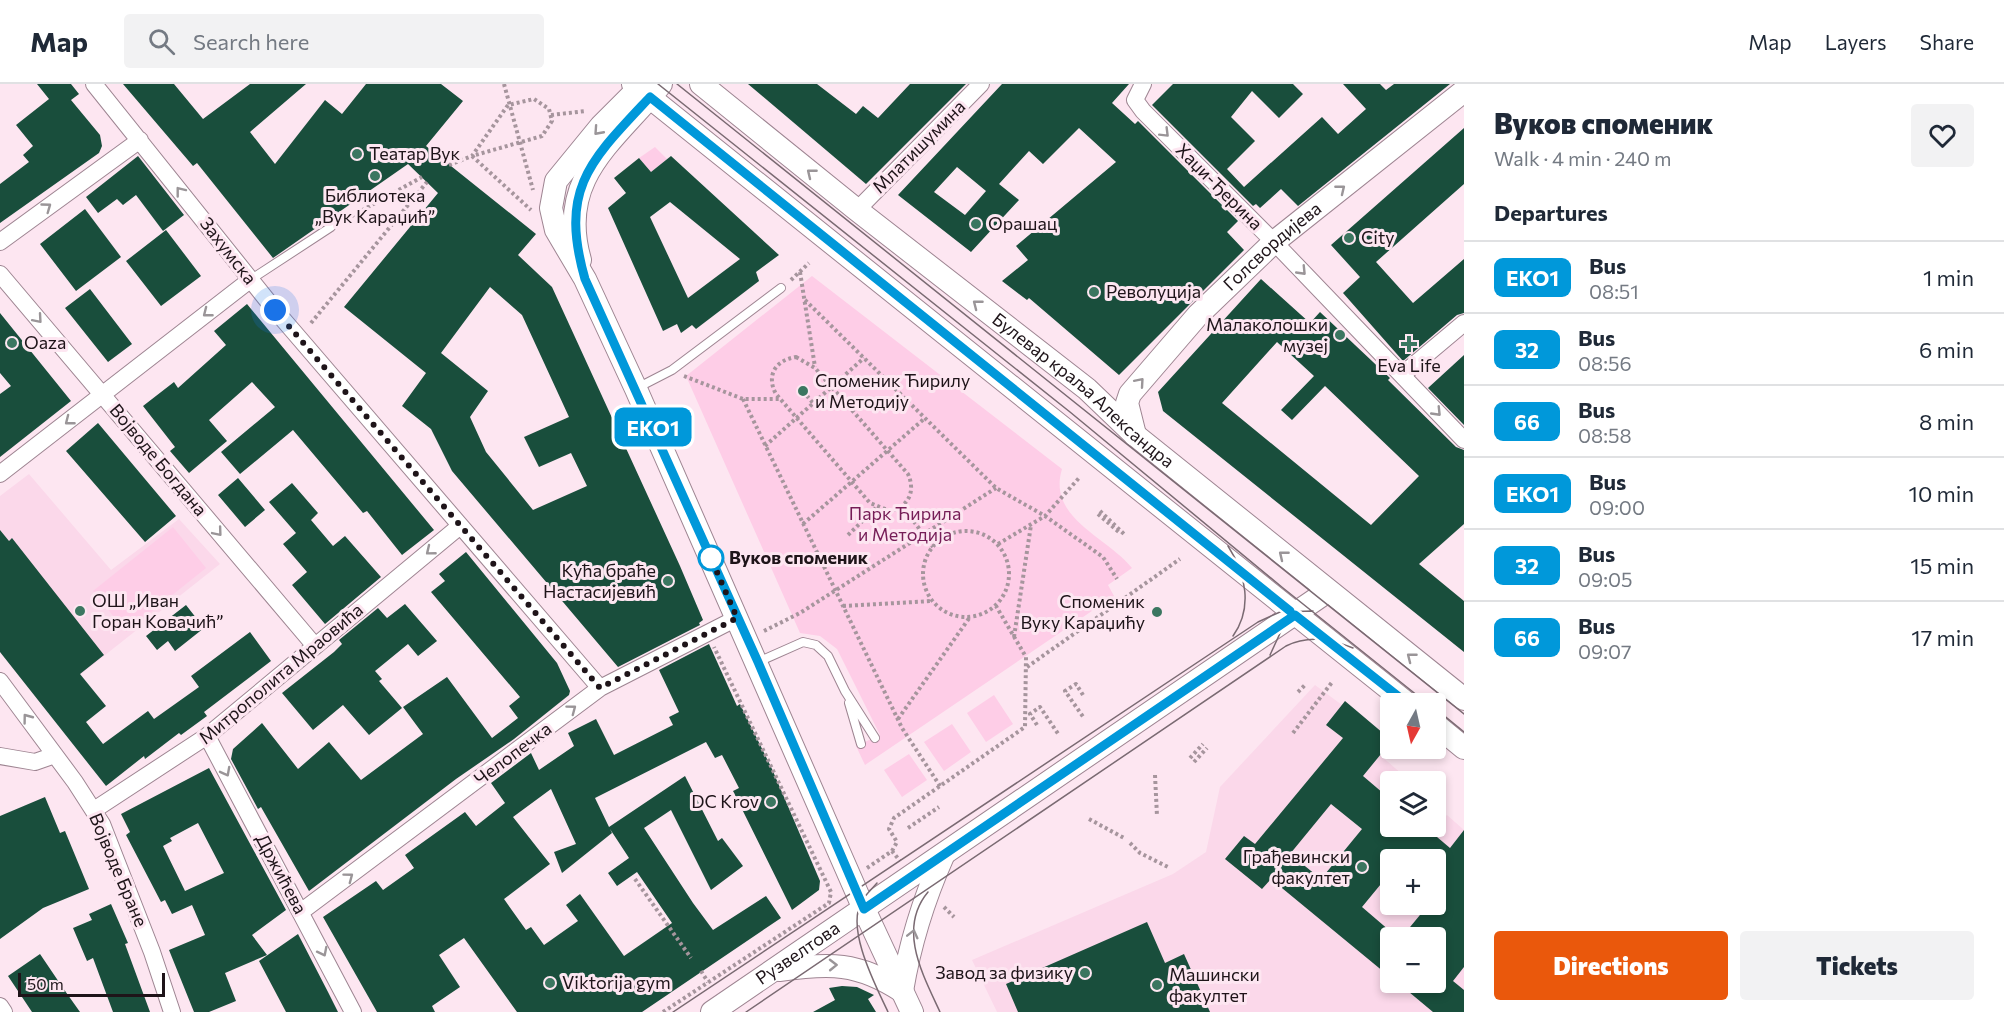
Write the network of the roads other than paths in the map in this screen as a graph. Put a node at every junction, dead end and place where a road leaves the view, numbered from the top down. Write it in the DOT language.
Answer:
graph roads {
  1 [pos="94,84"];
  2 [pos="701,84"];
  3 [pos="981,84"];
  4 [pos="1141,86"];
  5 [pos="645,87"];
  6 [pos="1464,91"];
  7 [pos="140,140"];
  8 [pos="857,210"];
  9 [pos="331,227"];
  10 [pos="0,242"];
  11 [pos="1274,242"];
  12 [pos="0,274"];
  13 [pos="250,280"];
  14 [pos="781,288"];
  15 [pos="1464,323"];
  16 [pos="1402,375"];
  17 [pos="636,389"];
  18 [pos="102,394"];
  19 [pos="1135,435"];
  20 [pos="1464,440"];
  21 [pos="0,474"];
  22 [pos="460,526"];
  23 [pos="1328,591"];
  24 [pos="1295,615"];
  25 [pos="737,618"];
  26 [pos="315,646"];
  27 [pos="758,662"];
  28 [pos="0,681"];
  29 [pos="600,688"];
  30 [pos="845,691"];
  31 [pos="1394,693"];
  32 [pos="1464,699"];
  33 [pos="1446,733"];
  34 [pos="207,736"];
  35 [pos="875,738"];
  36 [pos="861,744"];
  37 [pos="1464,748"];
  38 [pos="55,755"];
  39 [pos="0,756"];
  40 [pos="94,810"];
  41 [pos="943,856"];
  42 [pos="864,909"];
  43 [pos="302,911"];
  44 [pos="775,971"];
  45 [pos="902,991"];
  46 [pos="0,1006"];
  47 [pos="4,1012"];
  48 [pos="172,1012"];
  49 [pos="353,1012"];
  50 [pos="712,1012"];
  51 [pos="912,1012"];
  1 -- 7 [label="street, Захумска"];
  8 -- 2 [label="main road, Булевар краља Александра, one-way"];
  3 -- 8 [label="street, Млатишумина"];
  4 -- 11 [label="street, Хаџи-Ђерина, one-way"];
  5 -- 17 [label="main road"];
  5 -- 24 [label="main road"];
  11 -- 6 [label="main road, Голсвордијева, one-way"];
  10 -- 7 [label="street, one-way"];
  13 -- 7 [label="street, Захумска, one-way"];
  19 -- 8 [label="main road, Булевар краља Александра, one-way"];
  9 -- 13 [label="lane"];
  11 -- 16 [label="street, Хаџи-Ђерина, one-way"];
  19 -- 11 [label="main road, Голсвордијева, one-way"];
  12 -- 18 [label="street, Војводе Богдана, one-way"];
  13 -- 18 [label="street, one-way"];
  13 -- 22 [label="street, Захумска"];
  14 -- 17 [label="lane"];
  15 -- 16 [label="street"];
  16 -- 20 [label="street, Хаџи-Ђерина, one-way"];
  17 -- 25 [label="main road"];
  18 -- 21 [label="street, one-way"];
  18 -- 26 [label="street, Војводе Богдана, one-way"];
  23 -- 19 [label="main road, Булевар краља Александра, one-way"];
  22 -- 26 [label="street, Митрополита Мраовића, one-way"];
  22 -- 29 [label="street, Захумска"];
  23 -- 24 [label="main road, Рузвелтова"];
  32 -- 23 [label="main road, Булевар краља Александра, one-way"];
  24 -- 31 [label="main road"];
  24 -- 41 [label="main road, Рузвелтова"];
  25 -- 27 [label="main road"];
  25 -- 29 [label="street, Челопечка"];
  26 -- 34 [label="street, Митрополита Мраовића"];
  27 -- 30 [label="lane"];
  27 -- 42 [label="main road"];
  38 -- 28 [label="street, Војводе Бране, one-way"];
  43 -- 29 [label="street, Челопечка, one-way"];
  30 -- 35 [label="lane"];
  30 -- 36 [label="lane"];
  33 -- 37 [label="main road"];
  34 -- 40 [label="street, Митрополита Мраовића"];
  34 -- 43 [label="street, Држићева, one-way"];
  38 -- 39 [label="street"];
  38 -- 40 [label="street, Војводе Бране"];
  40 -- 48 [label="street, Војводе Бране"];
  41 -- 42 [label="main road, Рузвелтова"];
  45 -- 41 [label="main road, one-way"];
  42 -- 44 [label="main road, Рузвелтова"];
  42 -- 45 [label="main road"];
  43 -- 49 [label="street, Држићева, one-way"];
  44 -- 45 [label="main road, one-way"];
  44 -- 50 [label="main road, Рузвелтова"];
  45 -- 51 [label="main road"];
  46 -- 47 [label="street"];
}
